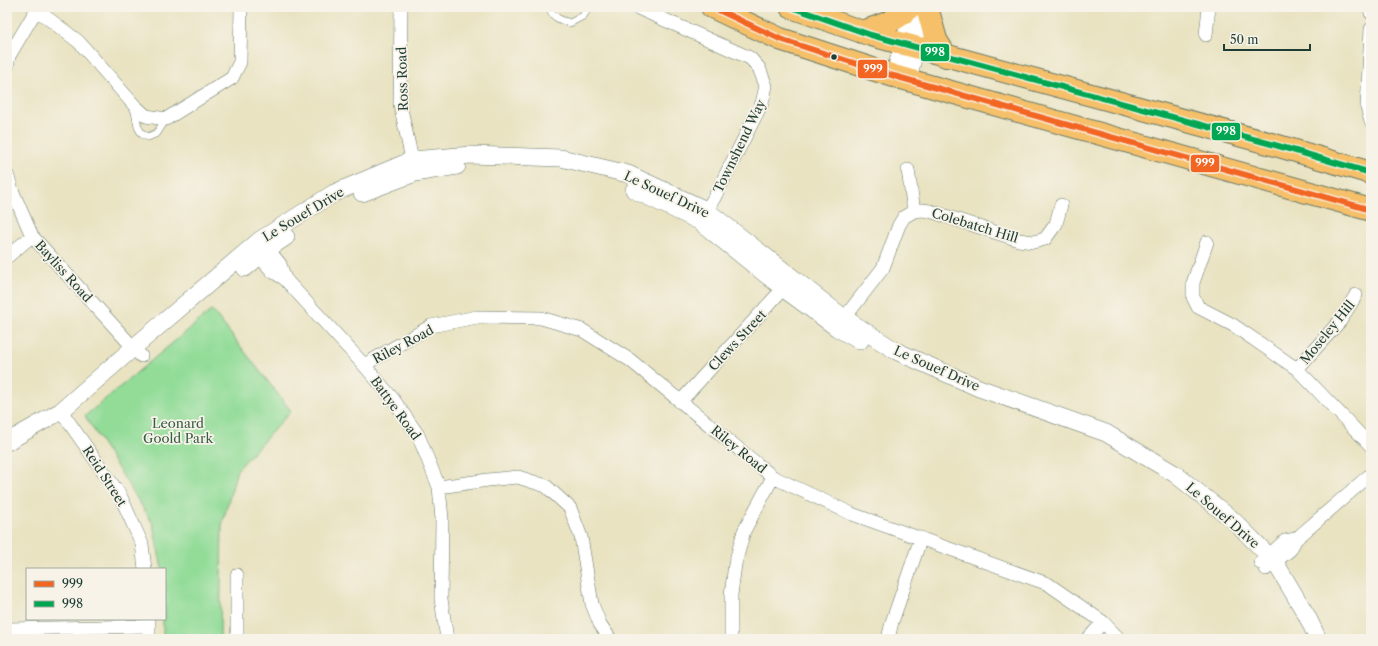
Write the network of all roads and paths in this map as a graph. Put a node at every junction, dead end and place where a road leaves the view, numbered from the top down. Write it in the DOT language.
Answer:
graph roads {
  1 [pos="241,7"];
  2 [pos="401,7"];
  3 [pos="549,7"];
  4 [pos="589,7"];
  5 [pos="636,7"];
  6 [pos="712,7"];
  7 [pos="791,7"];
  8 [pos="910,7"];
  9 [pos="914,7"];
  10 [pos="926,7"];
  11 [pos="1209,7"];
  12 [pos="1370,7"];
  13 [pos="38,9"];
  14 [pos="1371,13"];
  15 [pos="1371,29"];
  16 [pos="862,32"];
  17 [pos="1206,35"];
  18 [pos="910,46"];
  19 [pos="946,56"];
  20 [pos="7,67"];
  21 [pos="901,78"];
  22 [pos="134,105"];
  23 [pos="166,119"];
  24 [pos="1371,122"];
  25 [pos="413,166"];
  26 [pos="908,170"];
  27 [pos="1371,172"];
  28 [pos="7,174"];
  29 [pos="1061,205"];
  30 [pos="1371,210"];
  31 [pos="914,211"];
  32 [pos="703,215"];
  33 [pos="32,236"];
  34 [pos="1207,242"];
  35 [pos="260,248"];
  36 [pos="7,257"];
  37 [pos="788,283"];
  38 [pos="1356,295"];
  39 [pos="841,323"];
  40 [pos="137,352"];
  41 [pos="364,365"];
  42 [pos="1297,369"];
  43 [pos="680,402"];
  44 [pos="64,416"];
  45 [pos="7,442"];
  46 [pos="1371,446"];
  47 [pos="7,453"];
  48 [pos="1371,474"];
  49 [pos="773,477"];
  50 [pos="439,488"];
  51 [pos="921,538"];
  52 [pos="1267,562"];
  53 [pos="145,568"];
  54 [pos="237,575"];
  55 [pos="1103,622"];
  56 [pos="149,628"];
  57 [pos="7,629"];
  58 [pos="236,639"];
  59 [pos="447,639"];
  60 [pos="610,639"];
  61 [pos="731,639"];
  62 [pos="888,639"];
  63 [pos="1088,639"];
  64 [pos="1118,639"];
  65 [pos="1307,639"];
  66 [pos="1318,639"];
  1 -- 23 [label="street"];
  2 -- 25 [label="street, Ross Road"];
  3 -- 4 [label="lane"];
  5 -- 32 [label="street, Townshend Way"];
  6 -- 21 [label="highway"];
  7 -- 16 [label="highway"];
  8 -- 16 [label="highway"];
  9 -- 18 [label="street"];
  10 -- 18 [label="street"];
  10 -- 19 [label="highway"];
  11 -- 17 [label="street"];
  12 -- 14 [label="street"];
  13 -- 20 [label="street"];
  13 -- 22 [label="street"];
  15 -- 24 [label="street"];
  16 -- 18 [label="highway"];
  18 -- 19 [label="highway"];
  18 -- 21 [label="street"];
  19 -- 27 [label="highway"];
  21 -- 30 [label="highway"];
  22 -- 23 [label="street"];
  22 -- 23 [label="lane"];
  25 -- 32 [label="street, Le Souef Drive"];
  25 -- 35 [label="street, Le Souef Drive"];
  26 -- 31 [label="street"];
  28 -- 33 [label="street, Bayliss Road"];
  29 -- 31 [label="street, Colebatch Hill"];
  31 -- 39 [label="street"];
  32 -- 37 [label="street, Le Souef Drive"];
  33 -- 36 [label="street"];
  33 -- 40 [label="street, Bayliss Road"];
  34 -- 42 [label="street"];
  35 -- 40 [label="street, Le Souef Drive"];
  35 -- 41 [label="street, Battye Road"];
  37 -- 39 [label="street, Le Souef Drive"];
  37 -- 43 [label="street, Clews Street"];
  38 -- 42 [label="street, Moseley Hill"];
  39 -- 52 [label="street, Le Souef Drive"];
  40 -- 44 [label="street, Le Souef Drive"];
  41 -- 43 [label="street, Riley Road"];
  41 -- 50 [label="street, Battye Road"];
  42 -- 46 [label="street"];
  43 -- 49 [label="street, Riley Road"];
  44 -- 45 [label="street, Le Souef Drive"];
  44 -- 47 [label="street, Le Souef Drive"];
  44 -- 53 [label="street, Reid Street"];
  48 -- 52 [label="street"];
  49 -- 51 [label="street, Riley Road"];
  49 -- 61 [label="street"];
  50 -- 59 [label="street, Battye Road"];
  50 -- 60 [label="street"];
  51 -- 55 [label="street, Riley Road"];
  51 -- 62 [label="street"];
  52 -- 65 [label="street, Le Souef Drive"];
  52 -- 66 [label="street, Le Souef Drive"];
  54 -- 58 [label="street"];
  55 -- 63 [label="street"];
  55 -- 64 [label="street, Riley Road"];
  56 -- 57 [label="street"];
}
